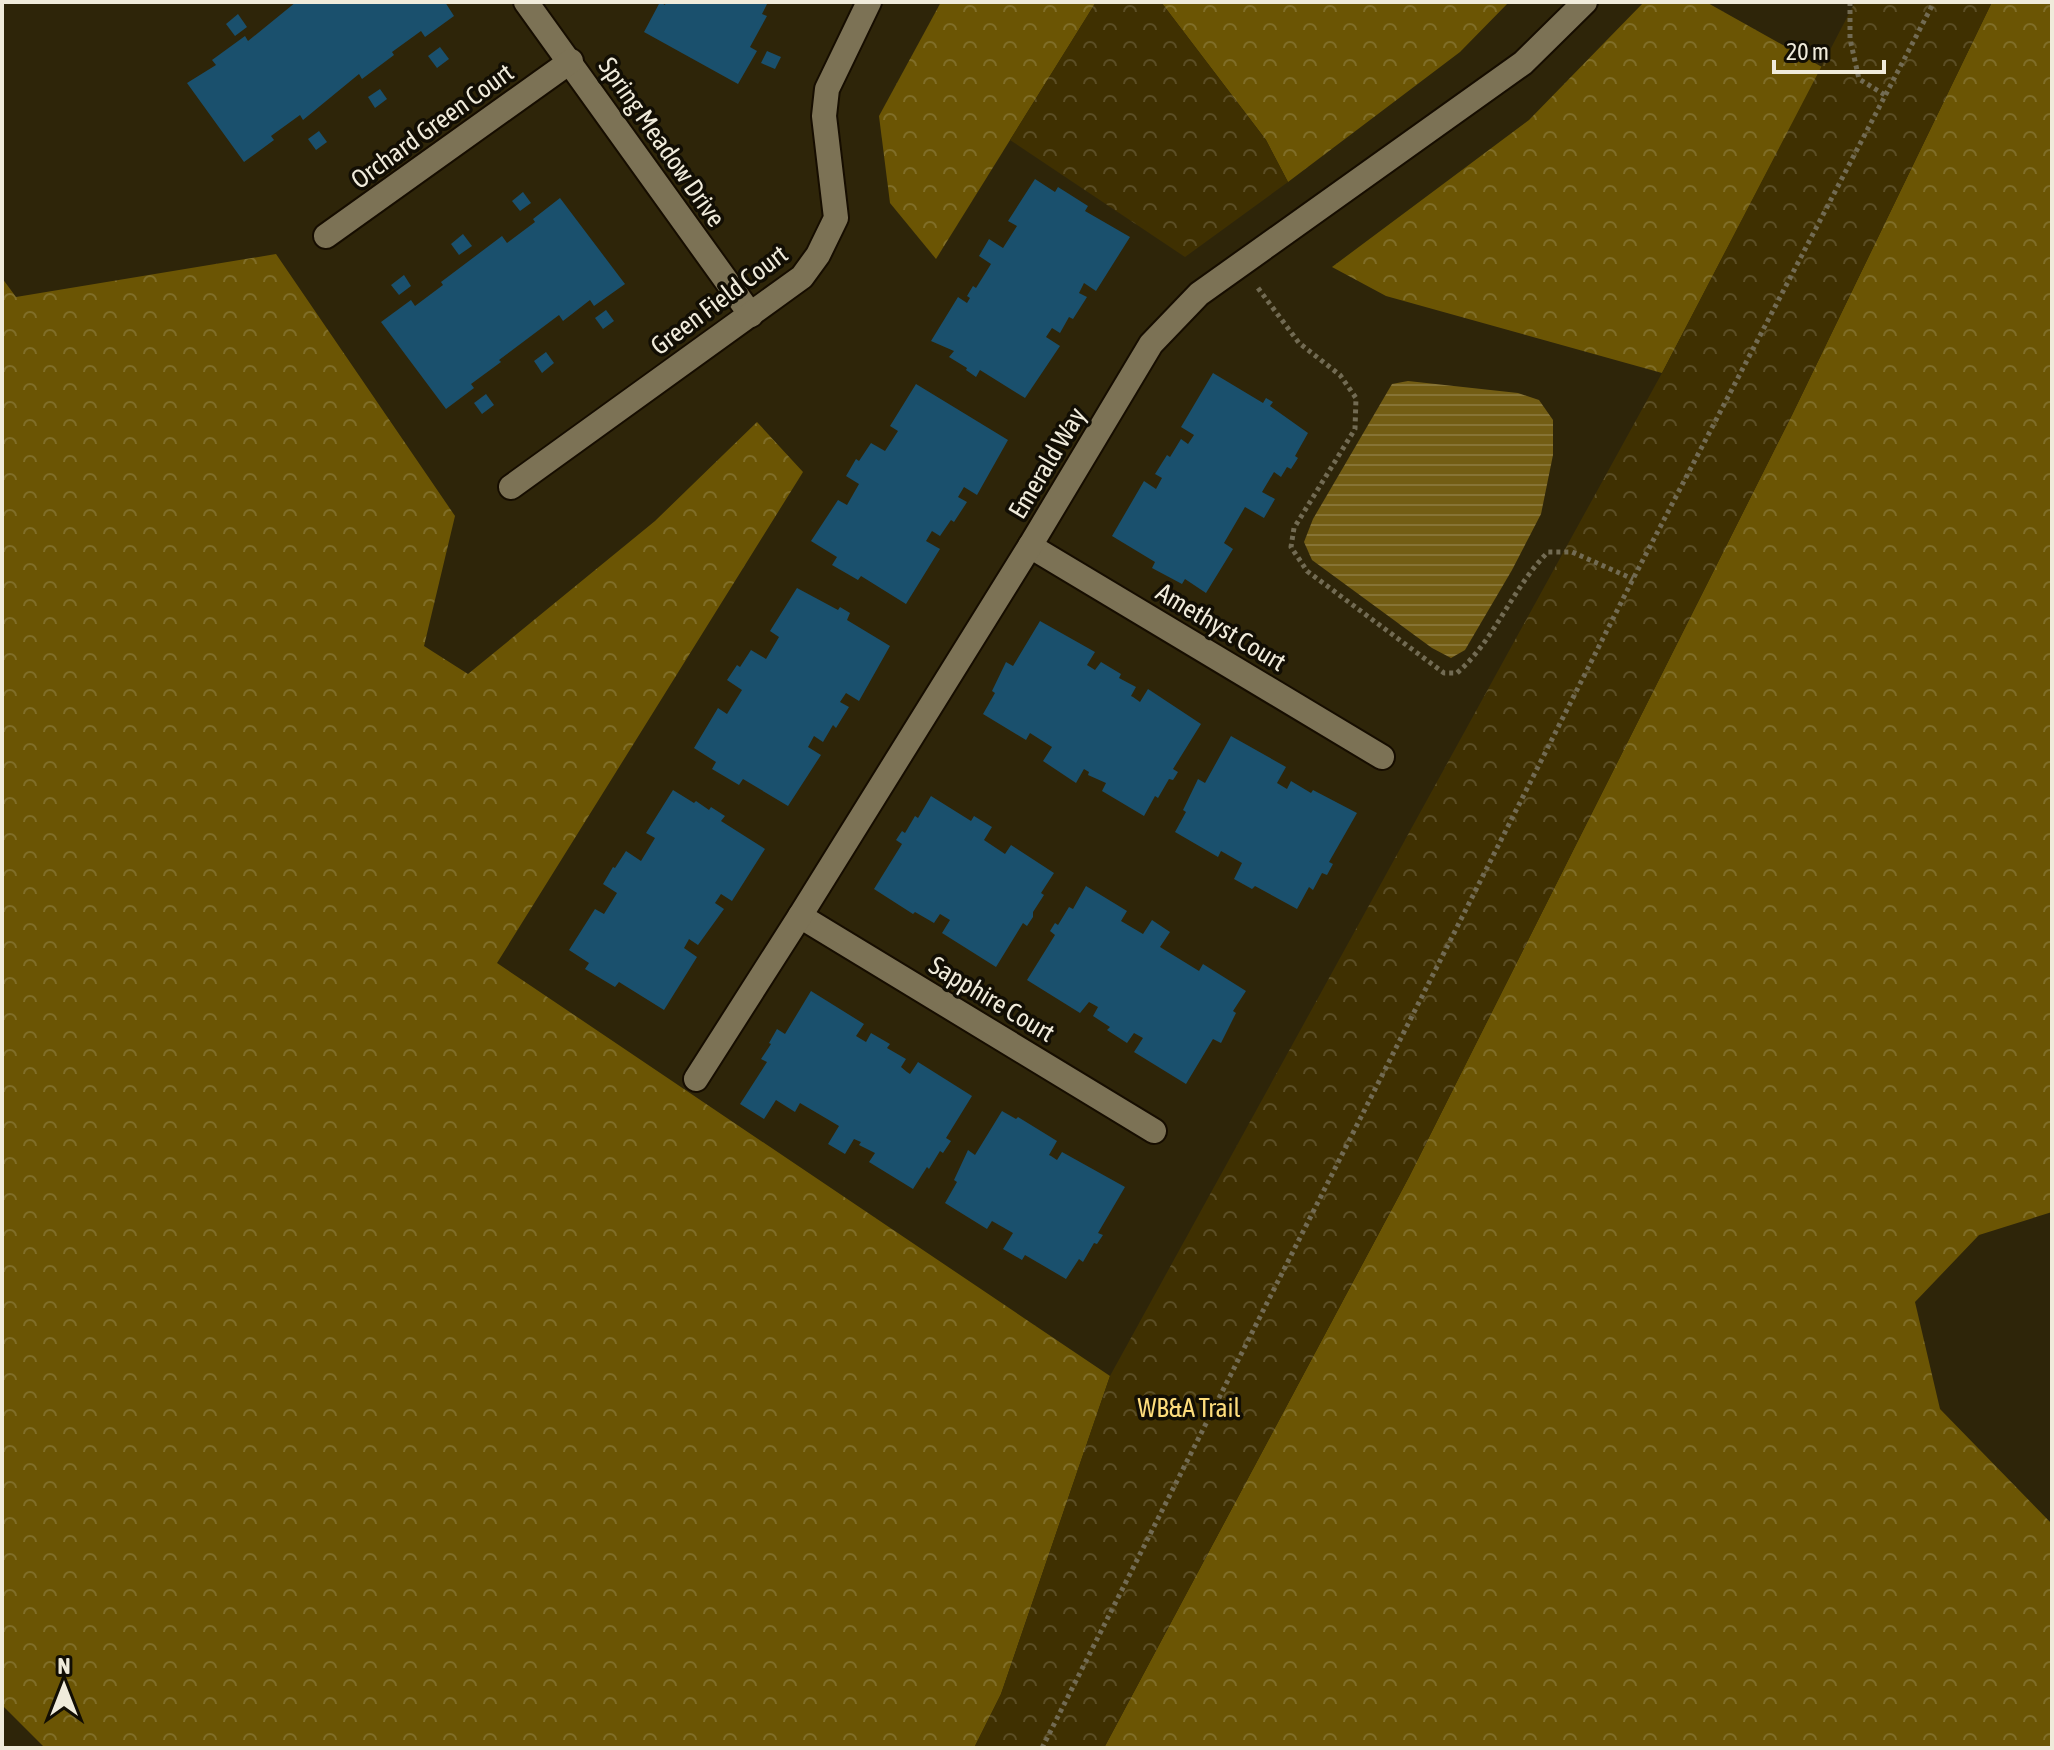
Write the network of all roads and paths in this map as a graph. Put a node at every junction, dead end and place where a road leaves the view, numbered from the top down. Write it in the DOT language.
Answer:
graph roads {
  1 [pos="526,2"];
  2 [pos="869,2"];
  3 [pos="1585,2"];
  4 [pos="1850,2"];
  5 [pos="1934,2"];
  6 [pos="571,61"];
  7 [pos="1885,95"];
  8 [pos="326,236"];
  9 [pos="1241,264"];
  10 [pos="751,315"];
  11 [pos="511,487"];
  12 [pos="1030,546"];
  13 [pos="1633,579"];
  14 [pos="1382,757"];
  15 [pos="800,916"];
  16 [pos="696,1079"];
  17 [pos="1154,1131"];
  18 [pos="1042,1748"];
  1 -- 6 [label="street, Spring Meadow Drive"];
  2 -- 10 [label="street, Green Field Court"];
  3 -- 9 [label="street, Emerald Way"];
  4 -- 7 [label="path"];
  5 -- 7 [label="path"];
  6 -- 8 [label="street, Orchard Green Court"];
  6 -- 10 [label="street, Spring Meadow Drive"];
  7 -- 13 [label="path"];
  9 -- 12 [label="street, Emerald Way"];
  9 -- 13 [label="path"];
  10 -- 11 [label="street, Green Field Court"];
  12 -- 14 [label="street, Amethyst Court"];
  12 -- 15 [label="street, Emerald Way"];
  13 -- 18 [label="path"];
  15 -- 16 [label="street, Emerald Way"];
  15 -- 17 [label="street, Sapphire Court"];
}
